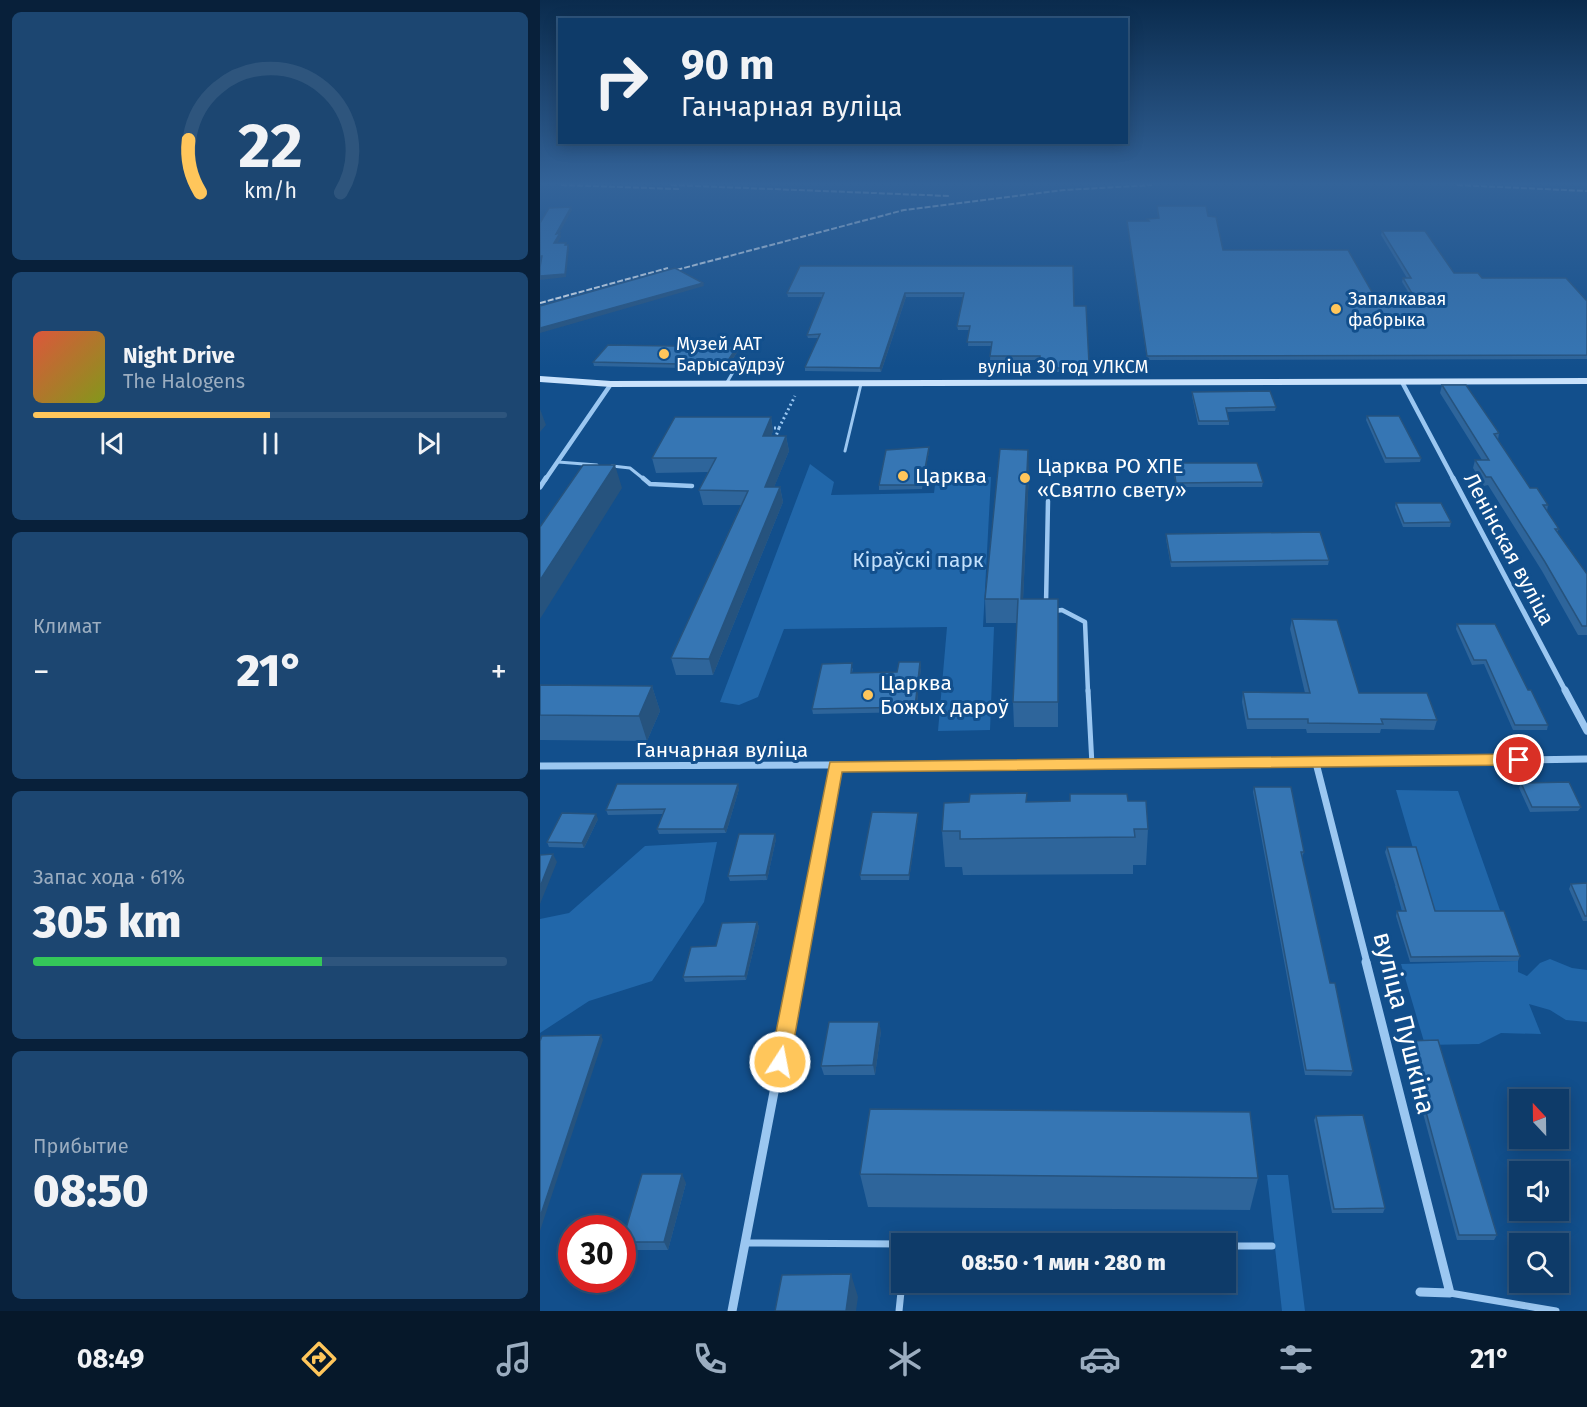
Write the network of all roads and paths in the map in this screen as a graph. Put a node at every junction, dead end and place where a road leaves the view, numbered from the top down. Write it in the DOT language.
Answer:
graph roads {
  1 [pos="739,362"];
  2 [pos="540,379"];
  3 [pos="1587,381"];
  4 [pos="1402,382"];
  5 [pos="611,384"];
  6 [pos="726,384"];
  7 [pos="861,384"];
  8 [pos="798,390"];
  9 [pos="767,428"];
  10 [pos="779,428"];
  11 [pos="772,446"];
  12 [pos="845,451"];
  13 [pos="558,462"];
  14 [pos="692,486"];
  15 [pos="540,488"];
  16 [pos="1048,501"];
  17 [pos="1587,730"];
  18 [pos="1587,759"];
  19 [pos="1316,763"];
  20 [pos="1092,765"];
  21 [pos="540,766"];
  22 [pos="836,766"];
  23 [pos="746,1243"];
  24 [pos="891,1244"];
  25 [pos="1236,1246"];
  26 [pos="1272,1246"];
  27 [pos="1420,1292"];
  28 [pos="901,1293"];
  29 [pos="1450,1293"];
  30 [pos="732,1311"];
  31 [pos="899,1311"];
  32 [pos="1556,1311"];
  1 -- 6 [label="lane"];
  2 -- 5 [label="main road, вуліца 30 год УЛКСМ"];
  3 -- 4 [label="main road, вуліца 30 год УЛКСМ"];
  4 -- 7 [label="main road, вуліца 30 год УЛКСМ"];
  4 -- 17 [label="street, Ленінская вуліца"];
  5 -- 6 [label="main road, вуліца 30 год УЛКСМ"];
  5 -- 13 [label="street"];
  6 -- 7 [label="main road, вуліца 30 год УЛКСМ"];
  7 -- 12 [label="lane"];
  8 -- 10 [label="path"];
  9 -- 10 [label="path"];
  10 -- 11 [label="path"];
  13 -- 14 [label="lane"];
  13 -- 15 [label="street"];
  16 -- 20 [label="lane"];
  18 -- 19 [label="street, Ганчарная вуліца"];
  19 -- 20 [label="street, Ганчарная вуліца"];
  19 -- 29 [label="street, вуліца Пушкіна"];
  20 -- 22 [label="street, Ганчарная вуліца"];
  21 -- 22 [label="street, Ганчарная вуліца"];
  22 -- 23 [label="street"];
  23 -- 24 [label="lane"];
  23 -- 30 [label="street"];
  25 -- 26 [label="lane"];
  27 -- 29 [label="street"];
  28 -- 31 [label="lane"];
  29 -- 32 [label="lane"];
}
